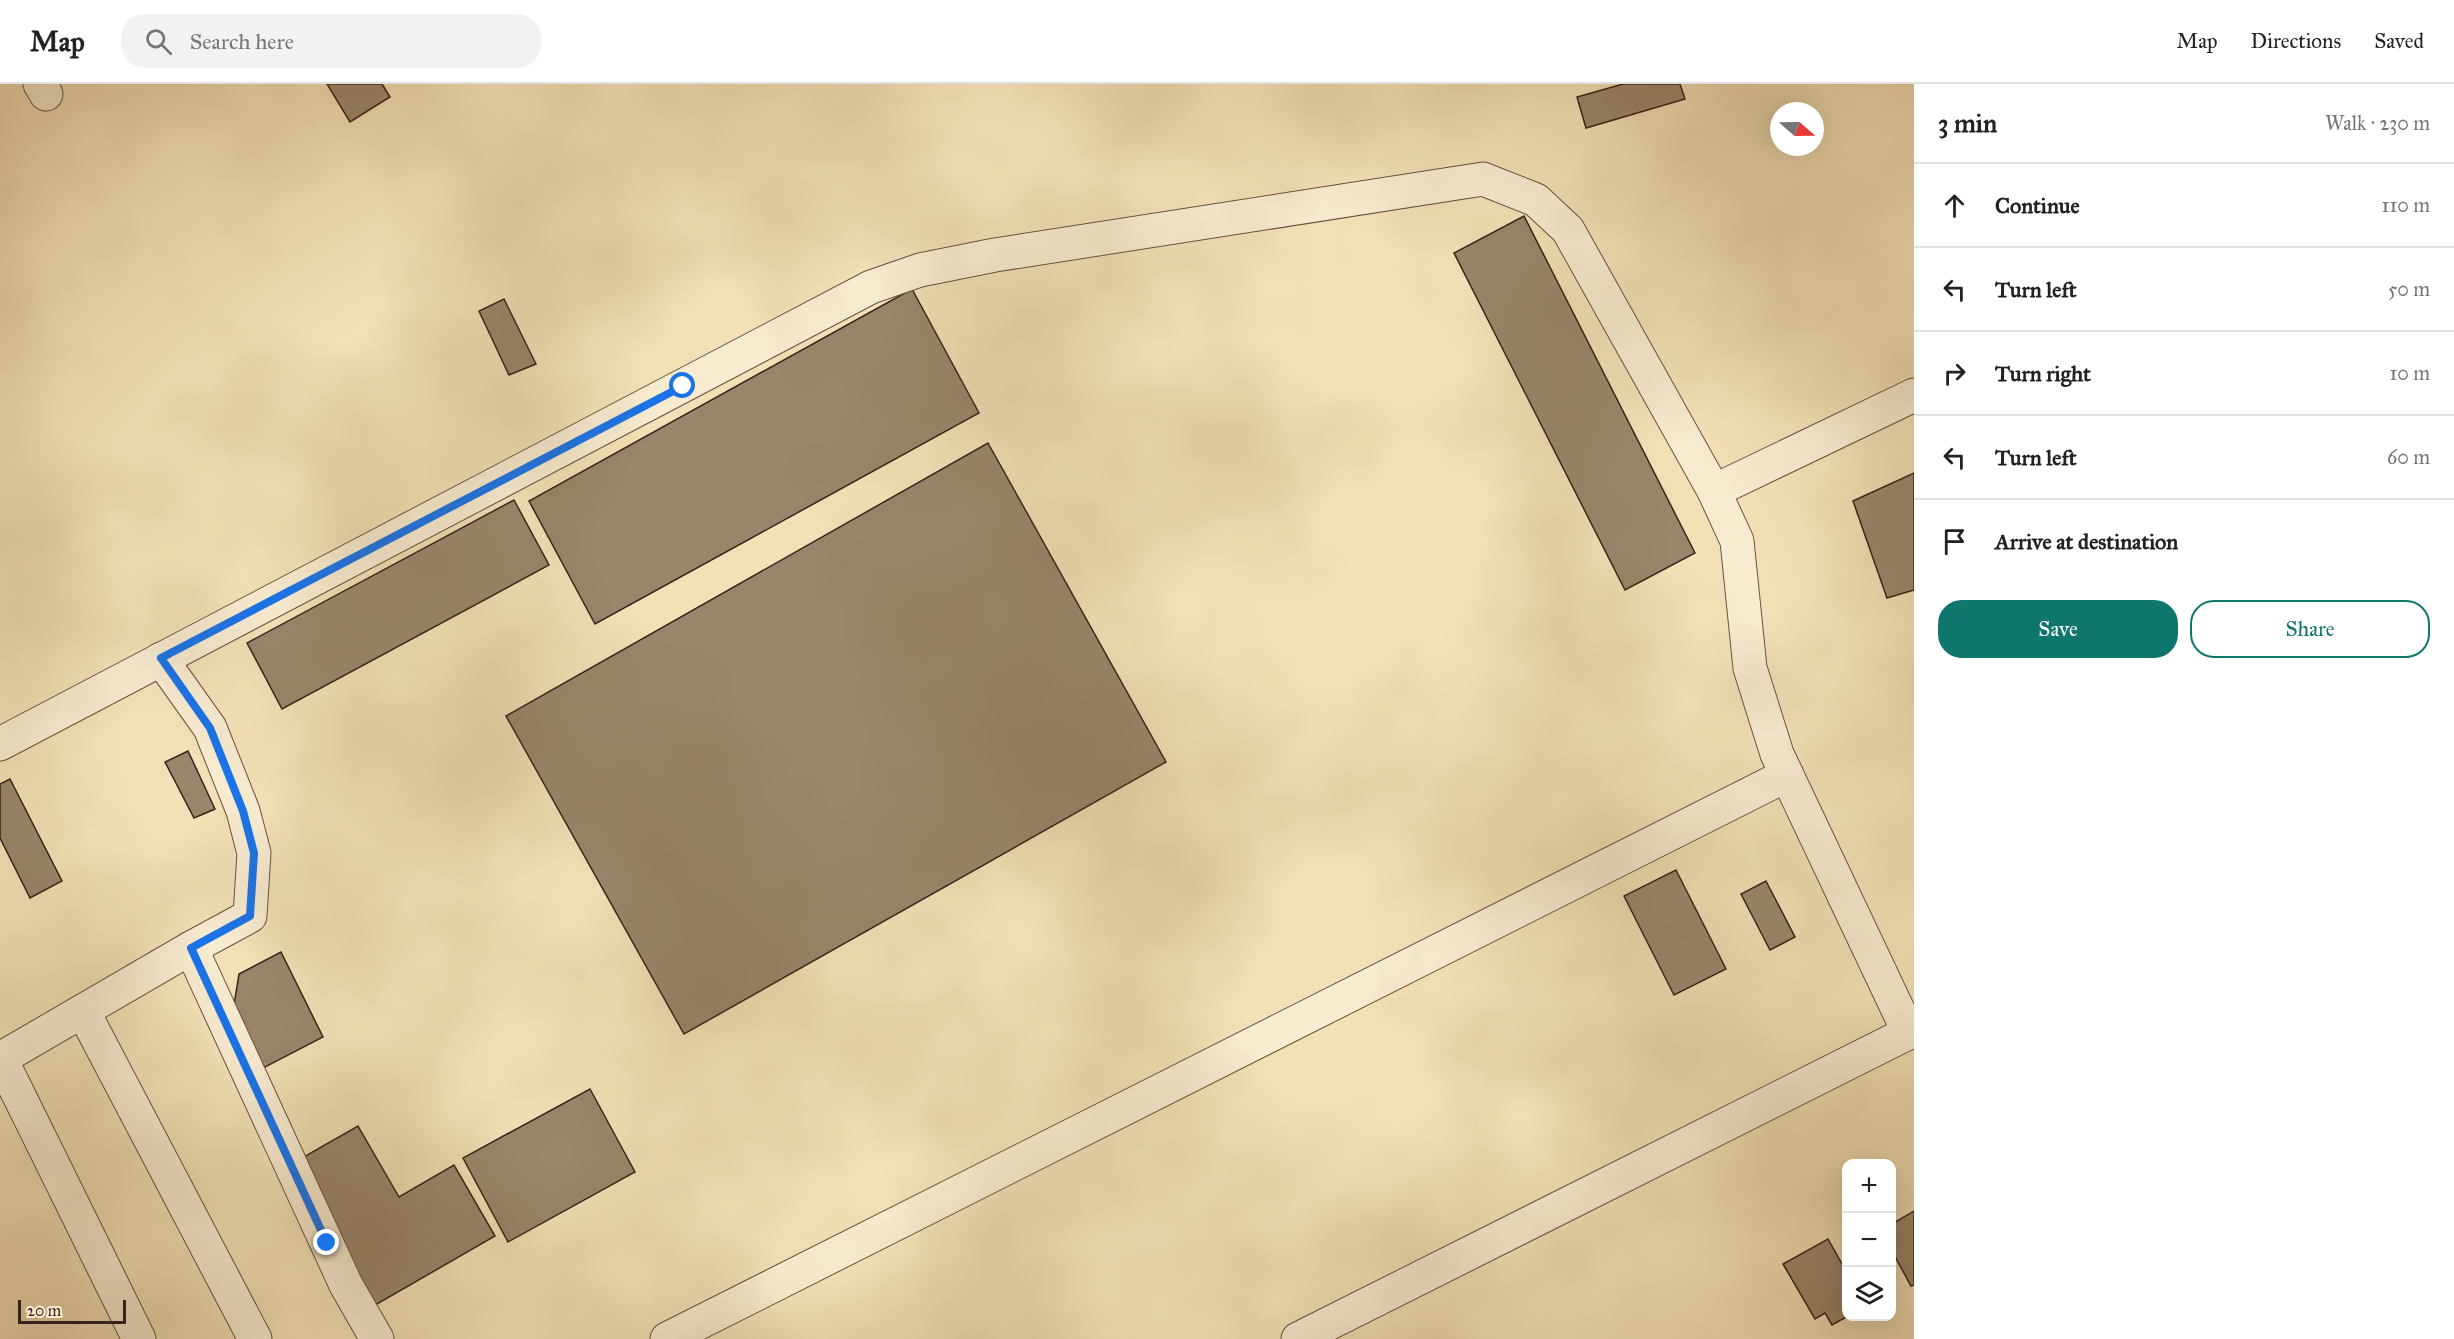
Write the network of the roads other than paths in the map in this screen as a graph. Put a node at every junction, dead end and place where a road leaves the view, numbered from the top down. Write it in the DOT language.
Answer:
graph roads {
  1 [pos="1914,395"];
  2 [pos="1714,491"];
  3 [pos="161,658"];
  4 [pos="0,744"];
  5 [pos="1787,775"];
  6 [pos="191,948"];
  7 [pos="83,1011"];
  8 [pos="1912,1032"];
  9 [pos="1,1059"];
  10 [pos="139,1339"];
  11 [pos="255,1339"];
  12 [pos="377,1339"];
  13 [pos="667,1339"];
  14 [pos="1298,1339"];
  1 -- 2 [label="lane"];
  2 -- 3 [label="lane"];
  2 -- 5 [label="lane"];
  3 -- 4 [label="lane"];
  3 -- 6 [label="lane"];
  5 -- 8 [label="lane"];
  5 -- 13 [label="lane"];
  6 -- 7 [label="lane"];
  6 -- 12 [label="lane"];
  7 -- 9 [label="lane"];
  7 -- 11 [label="lane"];
  8 -- 14 [label="lane"];
  9 -- 10 [label="lane"];
}
